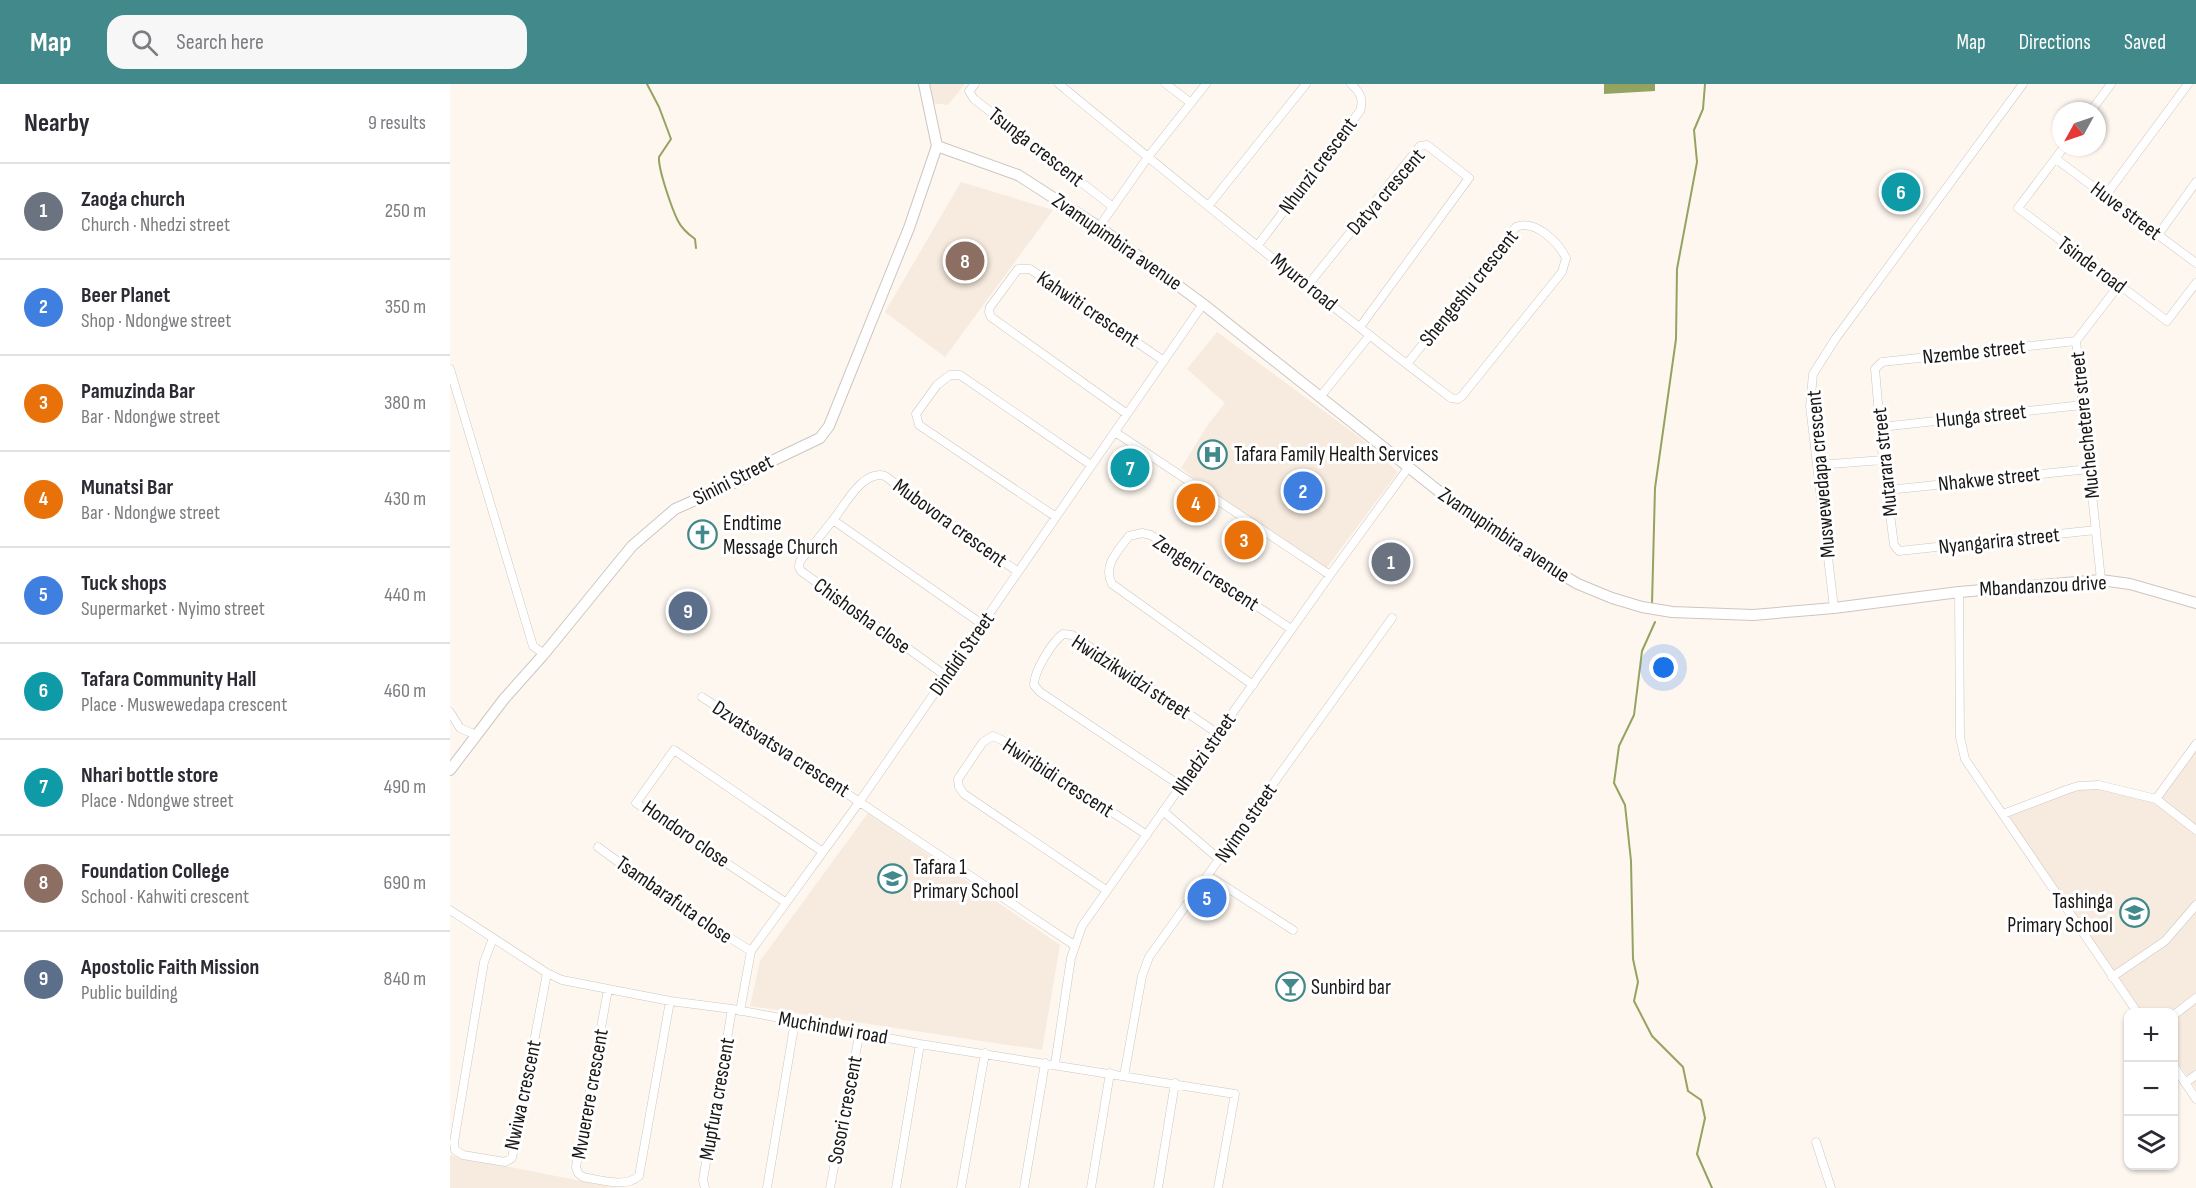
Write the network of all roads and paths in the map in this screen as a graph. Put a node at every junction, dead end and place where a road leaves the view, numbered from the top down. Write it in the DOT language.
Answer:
graph roads {
  1 [pos="924,84"];
  2 [pos="975,84"];
  3 [pos="1059,84"];
  4 [pos="1166,84"];
  5 [pos="1206,84"];
  6 [pos="1306,84"];
  7 [pos="1351,84"];
  8 [pos="2023,84"];
  9 [pos="2111,84"];
  10 [pos="2188,84"];
  11 [pos="2098,102"];
  12 [pos="1191,103"];
  13 [pos="938,146"];
  14 [pos="2057,156"];
  15 [pos="1148,157"];
  16 [pos="2055,159"];
  17 [pos="2196,182"];
  18 [pos="2106,195"];
  19 [pos="1209,205"];
  20 [pos="1113,207"];
  21 [pos="1099,227"];
  22 [pos="2158,235"];
  23 [pos="1258,245"];
  24 [pos="2196,263"];
  25 [pos="2196,283"];
  26 [pos="1308,285"];
  27 [pos="2119,285"];
  28 [pos="1203,304"];
  29 [pos="1360,327"];
  30 [pos="1370,335"];
  31 [pos="2076,341"];
  32 [pos="1164,361"];
  33 [pos="1407,364"];
  34 [pos="450,369"];
  35 [pos="1875,369"];
  36 [pos="1462,396"];
  37 [pos="1320,397"];
  38 [pos="2082,405"];
  39 [pos="1127,414"];
  40 [pos="1881,427"];
  41 [pos="1115,432"];
  42 [pos="1884,460"];
  43 [pos="1091,465"];
  44 [pos="1818,465"];
  45 [pos="1408,468"];
  46 [pos="2089,469"];
  47 [pos="1888,490"];
  48 [pos="1056,517"];
  49 [pos="833,520"];
  50 [pos="2096,530"];
  51 [pos="1903,551"];
  52 [pos="1018,572"];
  53 [pos="1330,574"];
  54 [pos="2101,580"];
  55 [pos="1959,592"];
  56 [pos="2196,603"];
  57 [pos="1834,608"];
  58 [pos="1392,618"];
  59 [pos="982,624"];
  60 [pos="1291,629"];
  61 [pos="544,654"];
  62 [pos="946,676"];
  63 [pos="1253,685"];
  64 [pos="702,697"];
  65 [pos="450,712"];
  66 [pos="1217,734"];
  67 [pos="476,735"];
  68 [pos="2196,745"];
  69 [pos="450,770"];
  70 [pos="1181,786"];
  71 [pos="2156,799"];
  72 [pos="860,801"];
  73 [pos="1163,811"];
  74 [pos="2004,814"];
  75 [pos="2196,830"];
  76 [pos="1147,835"];
  77 [pos="598,847"];
  78 [pos="823,852"];
  79 [pos="1219,859"];
  80 [pos="1209,876"];
  81 [pos="1106,890"];
  82 [pos="785,902"];
  83 [pos="2196,905"];
  84 [pos="450,910"];
  85 [pos="1293,930"];
  86 [pos="493,938"];
  87 [pos="1074,945"];
  88 [pos="751,951"];
  89 [pos="547,973"];
  90 [pos="2112,976"];
  91 [pos="608,989"];
  92 [pos="2196,998"];
  93 [pos="670,1001"];
  94 [pos="2134,1008"];
  95 [pos="736,1010"];
  96 [pos="2178,1011"];
  97 [pos="795,1021"];
  98 [pos="860,1031"];
  99 [pos="920,1044"];
  100 [pos="985,1053"];
  101 [pos="1045,1063"];
  102 [pos="1055,1064"];
  103 [pos="2178,1072"];
  104 [pos="1110,1073"];
  105 [pos="2196,1075"];
  106 [pos="1124,1076"];
  107 [pos="1175,1083"];
  108 [pos="2185,1083"];
  109 [pos="2196,1099"];
  110 [pos="1816,1142"];
  111 [pos="705,1188"];
  112 [pos="767,1188"];
  113 [pos="830,1188"];
  114 [pos="896,1188"];
  115 [pos="961,1188"];
  116 [pos="1024,1188"];
  117 [pos="1091,1188"];
  118 [pos="1158,1188"];
  119 [pos="1218,1188"];
  120 [pos="1831,1188"];
  1 -- 13 [label="street"];
  2 -- 20 [label="street, Tsunga crescent"];
  3 -- 15 [label="street"];
  4 -- 12 [label="street"];
  5 -- 12 [label="street"];
  6 -- 19 [label="street"];
  7 -- 23 [label="street, Nhunzi crescent"];
  8 -- 44 [label="street, Muswewedapa crescent"];
  9 -- 11 [label="street"];
  10 -- 18 [label="street"];
  12 -- 15 [label="street"];
  13 -- 21 [label="street, Zvamupimbira avenue"];
  13 -- 61 [label="street, Sinini Street"];
  14 -- 16 [label="street"];
  15 -- 19 [label="street, Myuro road"];
  15 -- 20 [label="street"];
  16 -- 18 [label="street, Huve street"];
  16 -- 27 [label="street, Tsinde road"];
  17 -- 22 [label="street"];
  18 -- 22 [label="street, Huve street"];
  19 -- 23 [label="street, Myuro road"];
  20 -- 21 [label="street"];
  21 -- 28 [label="street, Zvamupimbira avenue"];
  22 -- 24 [label="street, Huve street"];
  23 -- 26 [label="street, Myuro road"];
  25 -- 27 [label="street, Tsinde road"];
  26 -- 29 [label="street, Myuro road"];
  26 -- 29 [label="street, Datya crescent"];
  27 -- 31 [label="street, Muchechetere street"];
  28 -- 32 [label="street, Dindidi Street"];
  28 -- 37 [label="street, Zvamupimbira avenue"];
  29 -- 30 [label="street, Myuro road"];
  30 -- 33 [label="street, Myuro road"];
  30 -- 37 [label="street"];
  31 -- 35 [label="street, Nzembe street"];
  31 -- 38 [label="street, Muchechetere street"];
  32 -- 39 [label="street, Dindidi Street"];
  32 -- 39 [label="street, Kahwiti crescent"];
  33 -- 36 [label="street, Myuro road"];
  33 -- 36 [label="street, Shengeshu crescent"];
  34 -- 61 [label="street"];
  35 -- 40 [label="street, Mutarara street"];
  37 -- 45 [label="street, Zvamupimbira avenue"];
  38 -- 40 [label="street, Hunga street"];
  38 -- 46 [label="street, Muchechetere street"];
  39 -- 41 [label="street, Dindidi Street"];
  40 -- 42 [label="street, Mutarara street"];
  41 -- 43 [label="street, Dindidi Street"];
  41 -- 53 [label="street"];
  42 -- 44 [label="street"];
  42 -- 47 [label="street, Mutarara street"];
  43 -- 48 [label="street, Dindidi Street"];
  43 -- 48 [label="street"];
  44 -- 57 [label="street, Muswewedapa crescent"];
  45 -- 53 [label="street, Nhedzi street"];
  45 -- 57 [label="street, Zvamupimbira avenue"];
  46 -- 47 [label="street, Nhakwe street"];
  46 -- 50 [label="street, Muchechetere street"];
  47 -- 51 [label="street, Mutarara street"];
  48 -- 52 [label="street, Dindidi Street"];
  49 -- 52 [label="street, Mubovora crescent"];
  49 -- 59 [label="street"];
  49 -- 62 [label="street, Chishosha close"];
  50 -- 51 [label="street, Nyangarira street"];
  50 -- 54 [label="street, Muchechetere street"];
  52 -- 59 [label="street, Dindidi Street"];
  53 -- 60 [label="street, Nhedzi street"];
  54 -- 55 [label="street, Mbandanzou drive"];
  54 -- 56 [label="street, Mbandanzou drive"];
  55 -- 57 [label="street, Zvamupimbira avenue"];
  55 -- 74 [label="street"];
  58 -- 79 [label="street, Nyimo street"];
  59 -- 62 [label="street, Dindidi Street"];
  60 -- 63 [label="street, Nhedzi street"];
  60 -- 63 [label="street, Zengeni crescent"];
  61 -- 67 [label="street, Sinini Street"];
  62 -- 72 [label="street, Dindidi Street"];
  63 -- 66 [label="street, Nhedzi street"];
  64 -- 72 [label="street, Dzvatsvatsva crescent"];
  65 -- 67 [label="street"];
  66 -- 70 [label="street, Nhedzi street"];
  66 -- 70 [label="street, Hwidzikwidzi street"];
  67 -- 69 [label="street, Sinini Street"];
  68 -- 71 [label="street"];
  70 -- 73 [label="street, Nhedzi street"];
  71 -- 74 [label="street"];
  71 -- 75 [label="street"];
  72 -- 78 [label="street, Dindidi Street"];
  72 -- 87 [label="street, Dzvatsvatsva crescent"];
  73 -- 76 [label="street, Nhedzi street"];
  73 -- 79 [label="street"];
  74 -- 90 [label="street"];
  76 -- 81 [label="street, Nhedzi street"];
  76 -- 81 [label="street, Hwiribidi crescent"];
  77 -- 88 [label="street, Tsambarafuta close"];
  78 -- 82 [label="street, Dindidi Street"];
  78 -- 82 [label="street, Hondoro close"];
  79 -- 80 [label="street, Nyimo street"];
  80 -- 85 [label="street"];
  80 -- 106 [label="street, Nyimo street"];
  81 -- 87 [label="street, Nhedzi street"];
  82 -- 88 [label="street, Dindidi Street"];
  83 -- 90 [label="street"];
  84 -- 86 [label="street, Muchindwi road"];
  86 -- 89 [label="street, Muchindwi road"];
  86 -- 89 [label="street, Nwiwa crescent"];
  87 -- 102 [label="street, Nhedzi street"];
  88 -- 95 [label="street, Dindidi Street"];
  89 -- 91 [label="street, Muchindwi road"];
  90 -- 94 [label="street"];
  91 -- 93 [label="street, Muchindwi road"];
  91 -- 93 [label="street, Mvuerere crescent"];
  92 -- 96 [label="street"];
  93 -- 95 [label="street, Muchindwi road"];
  95 -- 97 [label="street, Muchindwi road"];
  95 -- 111 [label="street, Mupfura crescent"];
  97 -- 98 [label="street, Muchindwi road"];
  97 -- 112 [label="street"];
  98 -- 99 [label="street, Muchindwi road"];
  98 -- 113 [label="street, Sosori crescent"];
  99 -- 100 [label="street, Muchindwi road"];
  99 -- 114 [label="street"];
  100 -- 101 [label="street, Muchindwi road"];
  100 -- 115 [label="street"];
  101 -- 102 [label="street, Muchindwi road"];
  101 -- 116 [label="street"];
  102 -- 104 [label="street, Muchindwi road"];
  103 -- 108 [label="street"];
  104 -- 106 [label="street, Muchindwi road"];
  104 -- 117 [label="street"];
  105 -- 108 [label="street"];
  106 -- 107 [label="street, Muchindwi road"];
  107 -- 118 [label="street"];
  107 -- 119 [label="street, Muchindwi road"];
  108 -- 109 [label="street"];
  110 -- 120 [label="street"];
}
